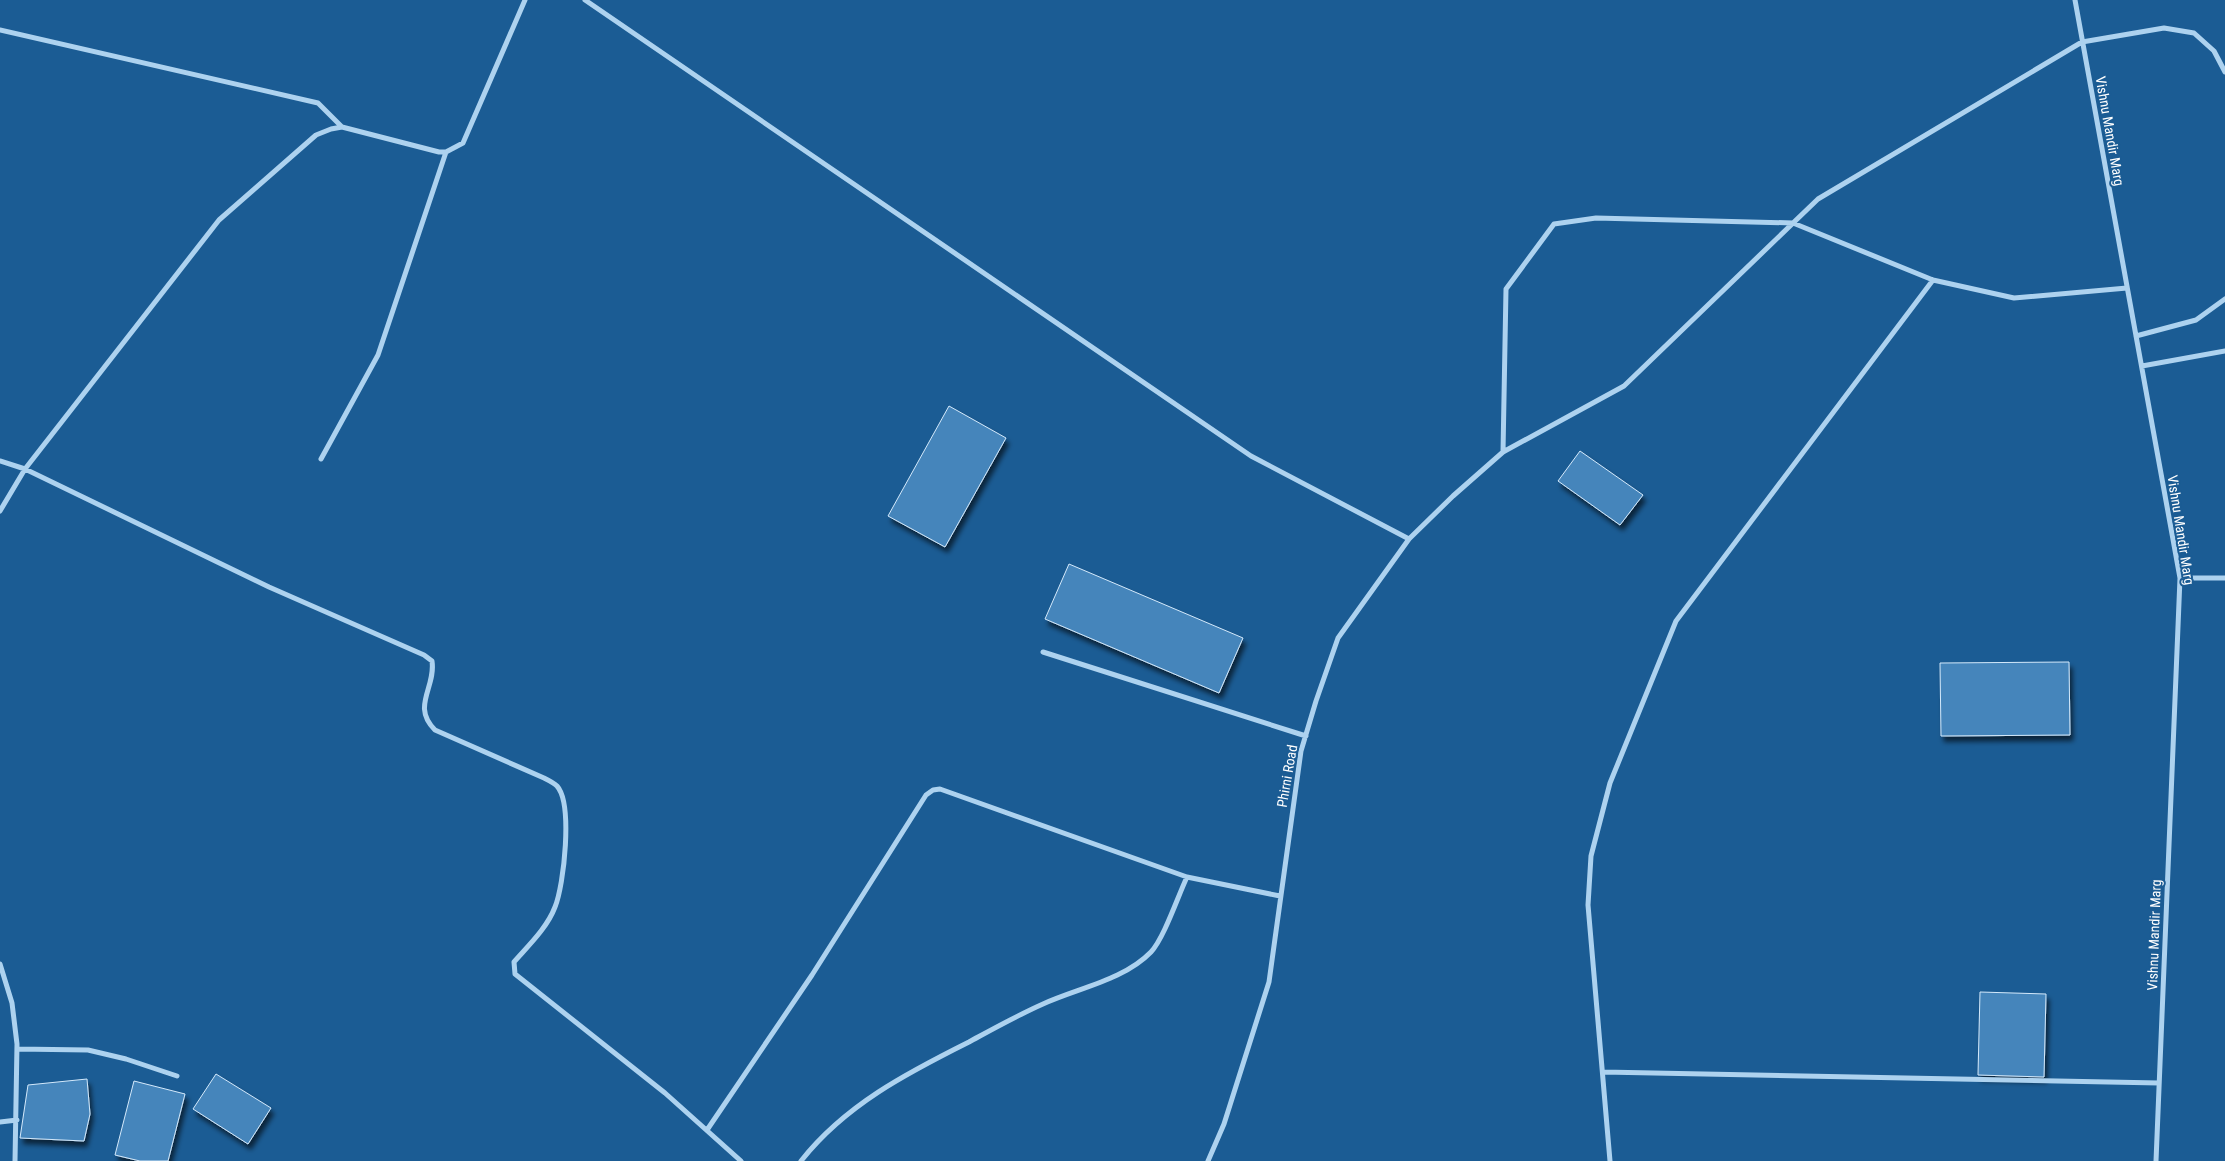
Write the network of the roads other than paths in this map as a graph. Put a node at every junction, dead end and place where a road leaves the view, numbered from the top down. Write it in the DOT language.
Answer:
graph roads {
  1 [pos="525,0"];
  2 [pos="585,0"];
  3 [pos="2075,0"];
  4 [pos="0,30"];
  5 [pos="2082,42"];
  6 [pos="2225,72"];
  7 [pos="342,127"];
  8 [pos="446,152"];
  9 [pos="1793,223"];
  10 [pos="1934,280"];
  11 [pos="2127,288"];
  12 [pos="2225,299"];
  13 [pos="2136,336"];
  14 [pos="2225,351"];
  15 [pos="2142,366"];
  16 [pos="1503,452"];
  17 [pos="321,459"];
  18 [pos="0,461"];
  19 [pos="24,469"];
  20 [pos="0,511"];
  21 [pos="1409,539"];
  22 [pos="2180,578"];
  23 [pos="2225,578"];
  24 [pos="1043,652"];
  25 [pos="1306,736"];
  26 [pos="1186,877"];
  27 [pos="1280,896"];
  28 [pos="0,964"];
  29 [pos="17,1049"];
  30 [pos="1603,1072"];
  31 [pos="177,1076"];
  32 [pos="2159,1083"];
  33 [pos="17,1120"];
  34 [pos="0,1122"];
  35 [pos="707,1130"];
  36 [pos="15,1161"];
  37 [pos="741,1161"];
  38 [pos="801,1161"];
  39 [pos="1208,1161"];
  40 [pos="1610,1161"];
  41 [pos="2156,1161"];
  1 -- 8 [label="street"];
  2 -- 21 [label="street"];
  3 -- 5 [label="street, Vishnu Mandir Marg"];
  4 -- 7 [label="street"];
  5 -- 6 [label="street"];
  5 -- 9 [label="street, Phirni Road"];
  5 -- 11 [label="street, Vishnu Mandir Marg"];
  7 -- 8 [label="street"];
  7 -- 19 [label="street"];
  8 -- 17 [label="street"];
  9 -- 10 [label="street"];
  9 -- 16 [label="street, Phirni Road"];
  9 -- 16 [label="street"];
  10 -- 11 [label="street"];
  10 -- 30 [label="street"];
  11 -- 13 [label="street, Vishnu Mandir Marg"];
  12 -- 13 [label="street"];
  13 -- 15 [label="street, Vishnu Mandir Marg"];
  14 -- 15 [label="street"];
  15 -- 22 [label="street, Vishnu Mandir Marg"];
  16 -- 21 [label="street, Phirni Road"];
  18 -- 19 [label="street"];
  19 -- 20 [label="street"];
  19 -- 35 [label="street"];
  21 -- 25 [label="street, Phirni Road"];
  22 -- 23 [label="street"];
  22 -- 32 [label="street, Vishnu Mandir Marg"];
  24 -- 25 [label="street"];
  25 -- 27 [label="street, Phirni Road"];
  26 -- 27 [label="street"];
  26 -- 35 [label="street"];
  26 -- 38 [label="street"];
  27 -- 39 [label="street, Phirni Road"];
  28 -- 29 [label="street"];
  29 -- 31 [label="street"];
  29 -- 33 [label="street"];
  30 -- 32 [label="street"];
  30 -- 40 [label="street"];
  32 -- 41 [label="street, Vishnu Mandir Marg"];
  33 -- 34 [label="street"];
  33 -- 36 [label="street"];
  35 -- 37 [label="street"];
}
